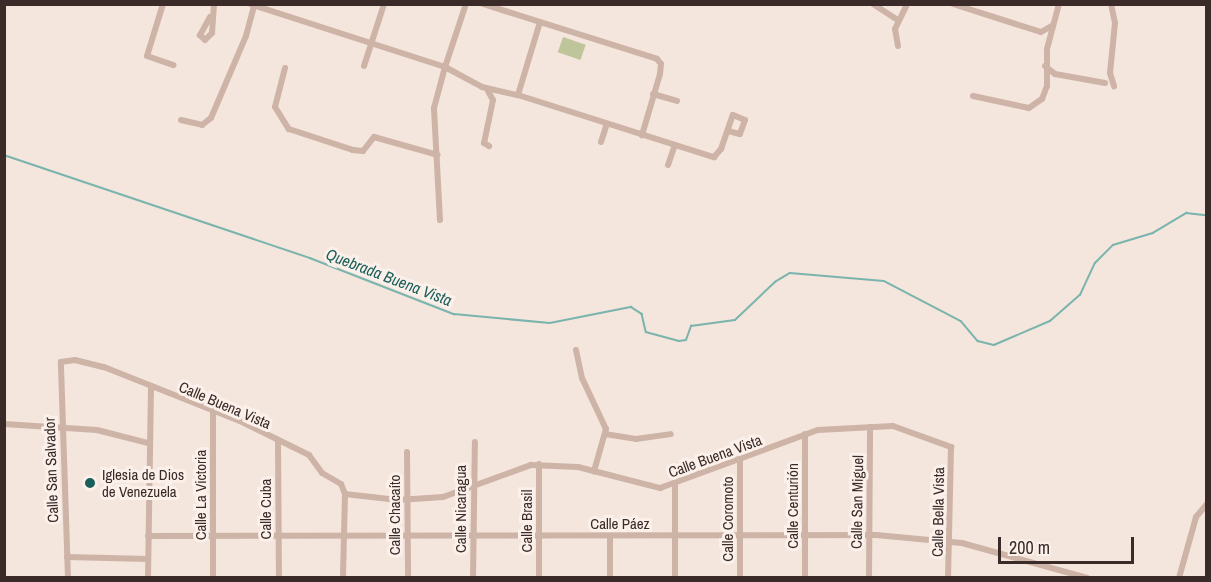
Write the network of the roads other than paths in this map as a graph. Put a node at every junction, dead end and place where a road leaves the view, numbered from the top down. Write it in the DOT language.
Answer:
graph roads {
  1 [pos="163,4"];
  2 [pos="214,4"];
  3 [pos="384,4"];
  4 [pos="466,4"];
  5 [pos="483,4"];
  6 [pos="873,4"];
  7 [pos="907,4"];
  8 [pos="952,4"];
  9 [pos="1059,4"];
  10 [pos="1111,4"];
  11 [pos="252,5"];
  12 [pos="210,17"];
  13 [pos="898,20"];
  14 [pos="540,22"];
  15 [pos="1054,23"];
  16 [pos="372,43"];
  17 [pos="898,46"];
  18 [pos="173,65"];
  19 [pos="364,66"];
  20 [pos="1045,66"];
  21 [pos="446,67"];
  22 [pos="285,69"];
  23 [pos="1110,73"];
  24 [pos="1105,83"];
  25 [pos="1114,86"];
  26 [pos="482,87"];
  27 [pos="653,94"];
  28 [pos="1118,94"];
  29 [pos="518,95"];
  30 [pos="973,96"];
  31 [pos="677,101"];
  32 [pos="181,120"];
  33 [pos="607,124"];
  34 [pos="728,131"];
  35 [pos="642,135"];
  36 [pos="601,142"];
  37 [pos="675,145"];
  38 [pos="489,146"];
  39 [pos="438,155"];
  40 [pos="668,165"];
  41 [pos="440,220"];
  42 [pos="576,350"];
  43 [pos="61,362"];
  44 [pos="151,386"];
  45 [pos="213,413"];
  46 [pos="4,424"];
  47 [pos="60,427"];
  48 [pos="870,427"];
  49 [pos="605,434"];
  50 [pos="671,434"];
  51 [pos="805,435"];
  52 [pos="278,441"];
  53 [pos="475,442"];
  54 [pos="148,443"];
  55 [pos="951,447"];
  56 [pos="407,452"];
  57 [pos="740,460"];
  58 [pos="539,465"];
  59 [pos="594,471"];
  60 [pos="675,483"];
  61 [pos="472,487"];
  62 [pos="345,494"];
  63 [pos="407,500"];
  64 [pos="1206,505"];
  65 [pos="805,535"];
  66 [pos="869,535"];
  67 [pos="148,536"];
  68 [pos="213,536"];
  69 [pos="279,536"];
  70 [pos="343,536"];
  71 [pos="407,536"];
  72 [pos="472,536"];
  73 [pos="539,536"];
  74 [pos="610,536"];
  75 [pos="675,536"];
  76 [pos="740,536"];
  77 [pos="948,541"];
  78 [pos="66,557"];
  79 [pos="148,559"];
  80 [pos="1079,576"];
  81 [pos="68,578"];
  82 [pos="148,578"];
  83 [pos="213,578"];
  84 [pos="279,578"];
  85 [pos="343,578"];
  86 [pos="408,578"];
  87 [pos="472,578"];
  88 [pos="539,578"];
  89 [pos="610,578"];
  90 [pos="675,578"];
  91 [pos="740,578"];
  92 [pos="805,578"];
  93 [pos="869,578"];
  94 [pos="948,578"];
  95 [pos="1088,578"];
  96 [pos="1179,578"];
  1 -- 18 [label="street"];
  2 -- 12 [label="street"];
  3 -- 16 [label="street"];
  4 -- 21 [label="street"];
  5 -- 14 [label="street"];
  6 -- 13 [label="street"];
  7 -- 13 [label="street"];
  8 -- 15 [label="street"];
  9 -- 15 [label="street"];
  10 -- 23 [label="street"];
  11 -- 16 [label="street"];
  11 -- 32 [label="street"];
  13 -- 17 [label="street"];
  14 -- 27 [label="street"];
  14 -- 29 [label="street"];
  15 -- 20 [label="street"];
  16 -- 19 [label="street"];
  16 -- 21 [label="street"];
  20 -- 24 [label="street"];
  20 -- 30 [label="street"];
  21 -- 26 [label="street"];
  21 -- 39 [label="street"];
  22 -- 39 [label="street"];
  23 -- 24 [label="street"];
  23 -- 25 [label="street"];
  24 -- 25 [label="street"];
  25 -- 28 [label="street"];
  26 -- 29 [label="street"];
  26 -- 38 [label="street"];
  27 -- 31 [label="street"];
  27 -- 35 [label="street"];
  29 -- 33 [label="street"];
  33 -- 35 [label="street"];
  33 -- 36 [label="street"];
  34 -- 37 [label="street"];
  35 -- 37 [label="street"];
  37 -- 40 [label="street"];
  39 -- 41 [label="street"];
  42 -- 49 [label="street"];
  43 -- 44 [label="street, Calle Buena Vista"];
  43 -- 47 [label="street, Calle San Salvador"];
  44 -- 45 [label="street, Calle Buena Vista"];
  44 -- 54 [label="street"];
  45 -- 52 [label="street, Calle Buena Vista"];
  45 -- 68 [label="street, Calle La Victoria"];
  46 -- 47 [label="street"];
  47 -- 54 [label="street"];
  47 -- 78 [label="street, Calle San Salvador"];
  48 -- 51 [label="street, Calle Buena Vista"];
  48 -- 55 [label="street, Calle Buena Vista"];
  48 -- 66 [label="street, Calle San Miguel"];
  49 -- 50 [label="street"];
  49 -- 59 [label="street"];
  51 -- 57 [label="street, Calle Buena Vista"];
  51 -- 65 [label="street, Calle Centurión"];
  52 -- 62 [label="street, Calle Buena Vista"];
  52 -- 69 [label="street, Calle Cuba"];
  53 -- 61 [label="street, Calle Nicaragua"];
  54 -- 67 [label="street"];
  55 -- 77 [label="street, Calle Bella Vista"];
  56 -- 63 [label="street, Calle Chacaíto"];
  57 -- 60 [label="street, Calle Buena Vista"];
  57 -- 76 [label="street, Calle Coromoto"];
  58 -- 59 [label="street, Calle Buena Vista"];
  58 -- 61 [label="street, Calle Buena Vista"];
  58 -- 73 [label="street, Calle Brasil"];
  59 -- 60 [label="street, Calle Buena Vista"];
  60 -- 75 [label="street"];
  61 -- 63 [label="street, Calle Buena Vista"];
  61 -- 72 [label="street, Calle Nicaragua"];
  62 -- 63 [label="street, Calle Buena Vista"];
  62 -- 70 [label="street"];
  63 -- 71 [label="street, Calle Chacaíto"];
  64 -- 96 [label="street"];
  65 -- 66 [label="street, Calle Páez"];
  65 -- 76 [label="street, Calle Páez"];
  65 -- 92 [label="street, Calle Centurión"];
  66 -- 77 [label="street, Calle Páez"];
  66 -- 93 [label="street, Calle San Miguel"];
  67 -- 68 [label="street, Calle Páez"];
  67 -- 79 [label="street"];
  68 -- 69 [label="street, Calle Páez"];
  68 -- 83 [label="street, Calle La Victoria"];
  69 -- 70 [label="street, Calle Páez"];
  69 -- 84 [label="street, Calle Cuba"];
  70 -- 71 [label="street, Calle Páez"];
  70 -- 85 [label="street"];
  71 -- 72 [label="street, Calle Páez"];
  71 -- 86 [label="street, Calle Chacaíto"];
  72 -- 73 [label="street, Calle Páez"];
  72 -- 87 [label="street, Calle Nicaragua"];
  73 -- 74 [label="street, Calle Páez"];
  73 -- 88 [label="street, Calle Brasil"];
  74 -- 75 [label="street, Calle Páez"];
  74 -- 89 [label="street"];
  75 -- 76 [label="street, Calle Páez"];
  75 -- 90 [label="street"];
  76 -- 91 [label="street, Calle Coromoto"];
  77 -- 80 [label="street, Calle Páez"];
  77 -- 94 [label="street, Calle Bella Vista"];
  78 -- 79 [label="street"];
  78 -- 81 [label="street, Calle San Salvador"];
  79 -- 82 [label="street"];
  80 -- 95 [label="street, Calle Páez"];
}
